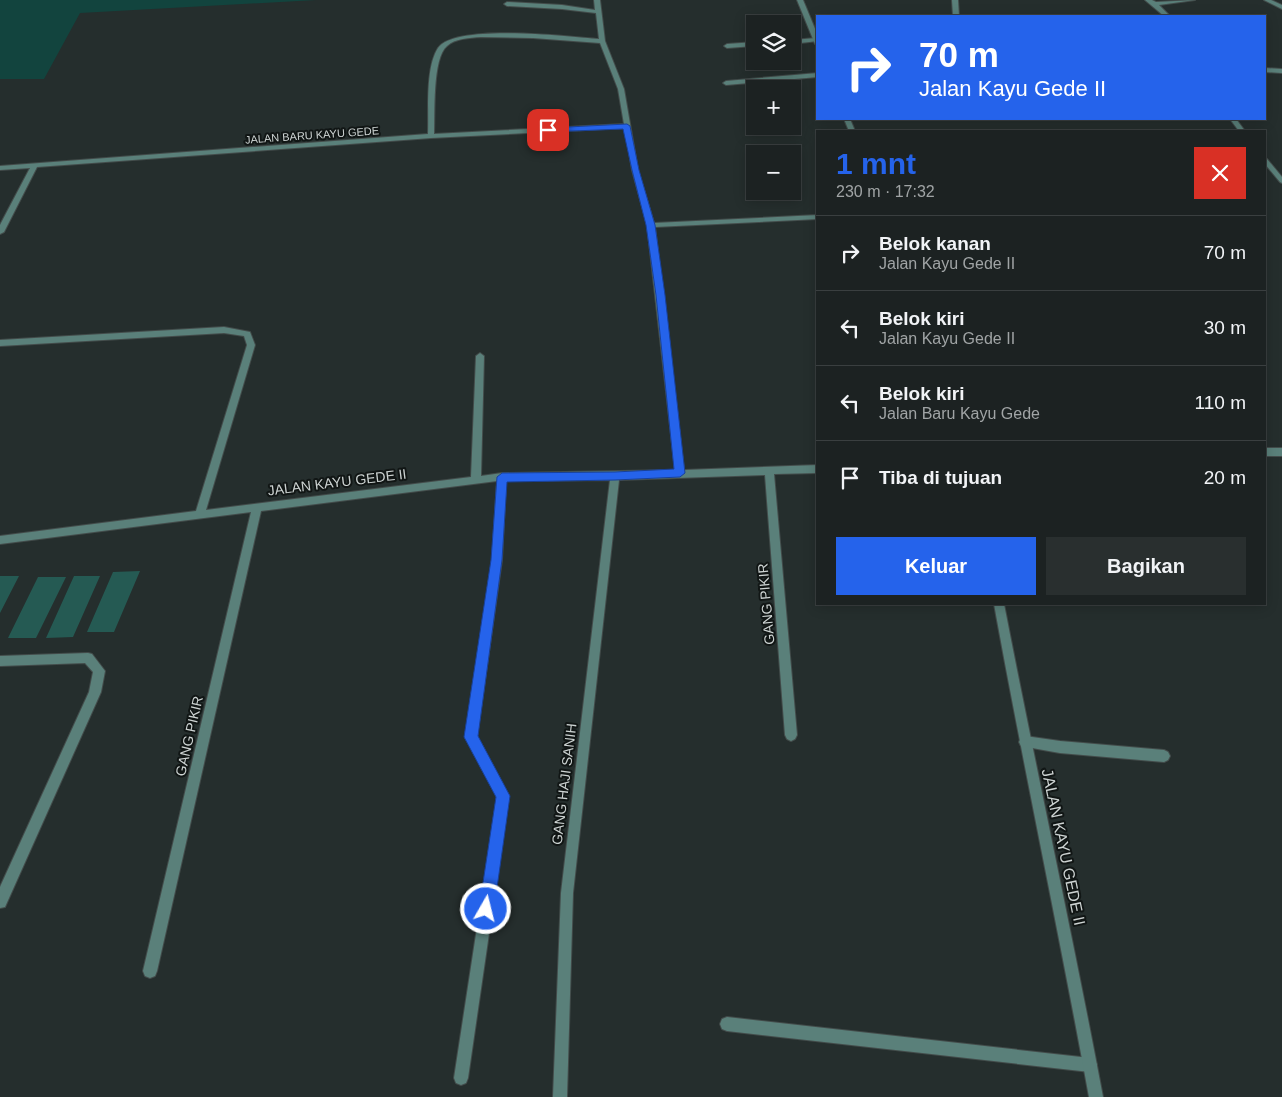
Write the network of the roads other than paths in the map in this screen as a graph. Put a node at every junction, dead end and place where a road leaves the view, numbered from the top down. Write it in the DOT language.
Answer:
graph roads {
  1 [pos="597,0"];
  2 [pos="800,0"];
  3 [pos="955,0"];
  4 [pos="1148,0"];
  5 [pos="1192,0"];
  6 [pos="1267,0"];
  7 [pos="507,4"];
  8 [pos="1155,4"];
  9 [pos="1282,7"];
  10 [pos="598,12"];
  11 [pos="956,15"];
  12 [pos="1166,15"];
  13 [pos="602,40"];
  14 [pos="816,40"];
  15 [pos="801,42"];
  16 [pos="816,42"];
  17 [pos="746,45"];
  18 [pos="727,46"];
  19 [pos="1266,70"];
  20 [pos="1282,71"];
  21 [pos="816,75"];
  22 [pos="726,84"];
  23 [pos="1233,120"];
  24 [pos="627,126"];
  25 [pos="1241,130"];
  26 [pos="431,136"];
  27 [pos="1266,161"];
  28 [pos="34,166"];
  29 [pos="0,168"];
  30 [pos="1282,181"];
  31 [pos="816,217"];
  32 [pos="651,225"];
  33 [pos="0,232"];
  34 [pos="0,343"];
  35 [pos="480,356"];
  36 [pos="1266,452"];
  37 [pos="1282,452"];
  38 [pos="816,469"];
  39 [pos="769,470"];
  40 [pos="680,473"];
  41 [pos="615,476"];
  42 [pos="502,477"];
  43 [pos="476,480"];
  44 [pos="257,508"];
  45 [pos="199,516"];
  46 [pos="0,540"];
  47 [pos="999,605"];
  48 [pos="0,661"];
  49 [pos="791,735"];
  50 [pos="1025,742"];
  51 [pos="1164,756"];
  52 [pos="0,902"];
  53 [pos="150,970"];
  54 [pos="727,1024"];
  55 [pos="1090,1065"];
  56 [pos="461,1078"];
  57 [pos="560,1097"];
  58 [pos="1096,1097"];
  1 -- 10 [label="street"];
  2 -- 14 [label="street"];
  3 -- 11 [label="street"];
  4 -- 8 [label="street"];
  5 -- 8 [label="street"];
  6 -- 9 [label="street"];
  7 -- 10 [label="street"];
  8 -- 12 [label="street"];
  10 -- 13 [label="street"];
  13 -- 24 [label="street"];
  13 -- 26 [label="street"];
  15 -- 16 [label="street"];
  17 -- 18 [label="street"];
  19 -- 20 [label="street"];
  21 -- 22 [label="street"];
  23 -- 25 [label="street"];
  24 -- 26 [label="street, JALAN BARU KAYU GEDE"];
  24 -- 32 [label="street"];
  26 -- 28 [label="street, JALAN BARU KAYU GEDE"];
  27 -- 30 [label="street"];
  28 -- 29 [label="street, JALAN BARU KAYU GEDE"];
  28 -- 33 [label="street"];
  31 -- 32 [label="street"];
  32 -- 40 [label="street"];
  34 -- 45 [label="street"];
  35 -- 43 [label="street"];
  36 -- 37 [label="street"];
  38 -- 39 [label="street, JALAN KAYU GEDE II"];
  39 -- 40 [label="street, JALAN KAYU GEDE II"];
  39 -- 49 [label="street, GANG PIKIR"];
  40 -- 41 [label="street, JALAN KAYU GEDE II"];
  41 -- 42 [label="street, JALAN KAYU GEDE II"];
  41 -- 57 [label="street, GANG HAJI SANIH"];
  42 -- 43 [label="street, JALAN KAYU GEDE II"];
  42 -- 56 [label="street"];
  43 -- 44 [label="street, JALAN KAYU GEDE II"];
  44 -- 45 [label="street, JALAN KAYU GEDE II"];
  44 -- 53 [label="street, GANG PIKIR"];
  45 -- 46 [label="street, JALAN KAYU GEDE II"];
  47 -- 50 [label="street, JALAN KAYU GEDE II"];
  48 -- 52 [label="street"];
  50 -- 51 [label="street"];
  50 -- 55 [label="street, JALAN KAYU GEDE II"];
  54 -- 55 [label="street"];
  55 -- 58 [label="street, JALAN KAYU GEDE II"];
}
